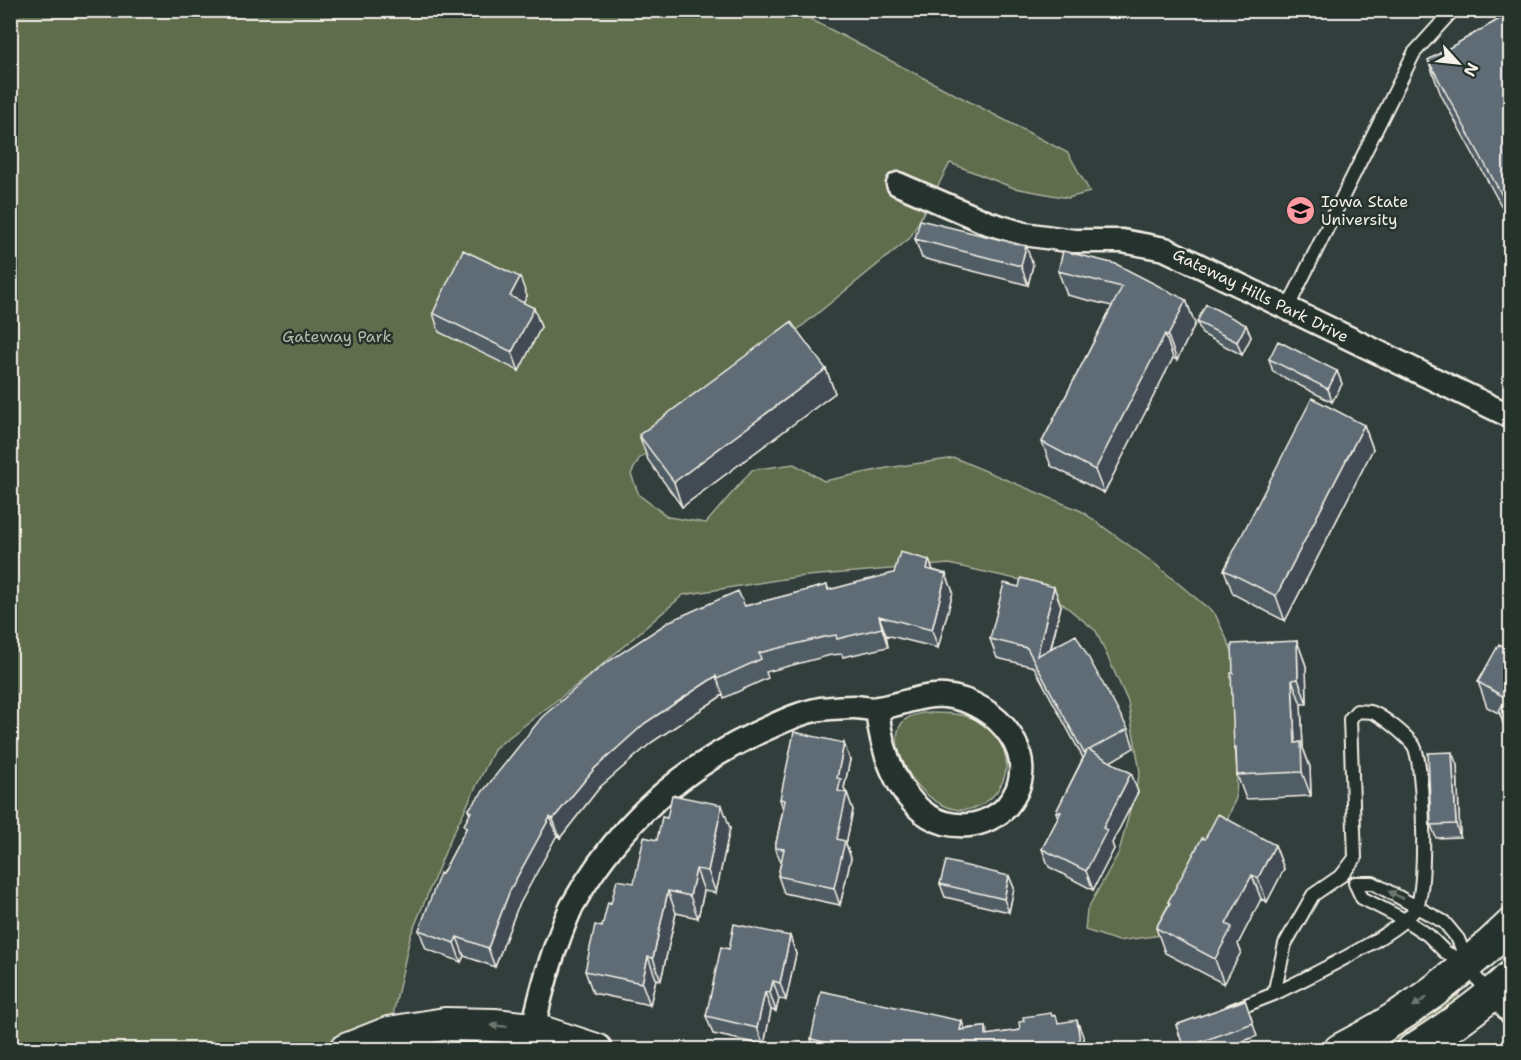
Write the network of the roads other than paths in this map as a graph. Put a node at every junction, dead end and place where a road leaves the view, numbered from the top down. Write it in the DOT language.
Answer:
graph roads {
  1 [pos="1453,10"];
  2 [pos="898,184"];
  3 [pos="1288,307"];
  4 [pos="1510,416"];
  5 [pos="877,709"];
  6 [pos="1342,875"];
  7 [pos="1355,883"];
  8 [pos="1417,906"];
  9 [pos="1405,920"];
  10 [pos="1510,926"];
  11 [pos="1465,964"];
  12 [pos="1501,987"];
  13 [pos="1274,994"];
  14 [pos="1223,1013"];
  15 [pos="1510,1020"];
  16 [pos="530,1039"];
  17 [pos="346,1050"];
  18 [pos="596,1050"];
  19 [pos="1340,1050"];
  20 [pos="1413,1050"];
  1 -- 3 [label="lane"];
  2 -- 3 [label="street, Gateway Hills Park Drive"];
  3 -- 4 [label="street, Gateway Hills Park Drive"];
  5 -- 5 [label="street"];
  5 -- 16 [label="street"];
  6 -- 7 [label="lane"];
  6 -- 8 [label="lane"];
  6 -- 13 [label="lane"];
  8 -- 7 [label="lane, one-way"];
  7 -- 9 [label="lane"];
  8 -- 9 [label="lane"];
  8 -- 11 [label="lane"];
  9 -- 11 [label="lane"];
  9 -- 13 [label="lane"];
  10 -- 11 [label="street"];
  11 -- 12 [label="lane"];
  11 -- 19 [label="street, one-way"];
  12 -- 15 [label="lane"];
  12 -- 20 [label="street"];
  13 -- 14 [label="lane"];
  16 -- 17 [label="street, one-way"];
  16 -- 18 [label="street"];
}
